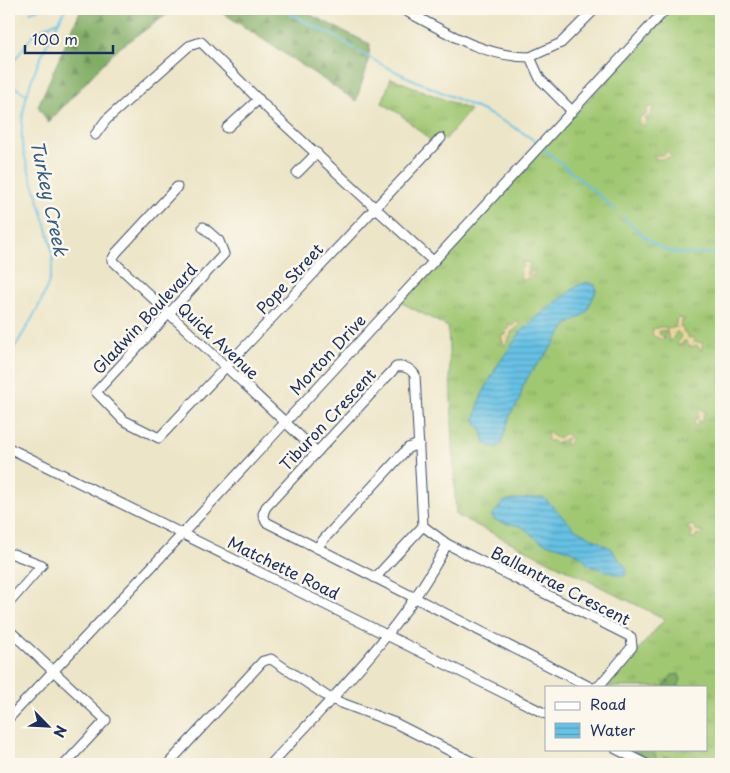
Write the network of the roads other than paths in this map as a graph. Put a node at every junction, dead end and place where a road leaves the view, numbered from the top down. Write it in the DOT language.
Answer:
graph roads {
  1 [pos="402,9"];
  2 [pos="595,9"];
  3 [pos="666,9"];
  4 [pos="530,57"];
  5 [pos="259,99"];
  6 [pos="572,111"];
  7 [pos="228,128"];
  8 [pos="96,135"];
  9 [pos="441,138"];
  10 [pos="317,153"];
  11 [pos="297,173"];
  12 [pos="177,187"];
  13 [pos="375,207"];
  14 [pos="203,227"];
  15 [pos="433,261"];
  16 [pos="168,314"];
  17 [pos="226,367"];
  18 [pos="286,422"];
  19 [pos="159,438"];
  20 [pos="419,444"];
  21 [pos="9,448"];
  22 [pos="317,452"];
  23 [pos="423,526"];
  24 [pos="183,534"];
  25 [pos="447,544"];
  26 [pos="317,548"];
  27 [pos="13,554"];
  28 [pos="375,578"];
  29 [pos="414,598"];
  30 [pos="9,603"];
  31 [pos="9,630"];
  32 [pos="389,635"];
  33 [pos="52,670"];
  34 [pos="588,686"];
  35 [pos="599,686"];
  36 [pos="332,699"];
  37 [pos="545,713"];
  38 [pos="9,718"];
  39 [pos="618,750"];
  40 [pos="65,764"];
  41 [pos="168,764"];
  42 [pos="272,764"];
  43 [pos="476,764"];
  44 [pos="646,764"];
  1 -- 4 [label="street"];
  2 -- 4 [label="street"];
  3 -- 6 [label="street, Morton Drive"];
  4 -- 6 [label="street"];
  5 -- 7 [label="street"];
  5 -- 8 [label="street"];
  5 -- 10 [label="street"];
  6 -- 15 [label="street, Morton Drive"];
  9 -- 13 [label="street, Pope Street"];
  10 -- 11 [label="street"];
  10 -- 13 [label="street"];
  12 -- 16 [label="street, Quick Avenue"];
  13 -- 15 [label="street"];
  13 -- 17 [label="street, Pope Street"];
  14 -- 16 [label="street, Gladwin Boulevard"];
  15 -- 18 [label="street, Morton Drive"];
  16 -- 17 [label="street, Quick Avenue"];
  16 -- 19 [label="street, Gladwin Boulevard"];
  17 -- 18 [label="street, Quick Avenue"];
  17 -- 19 [label="street, Pope Street"];
  18 -- 22 [label="street, Quick Avenue"];
  18 -- 24 [label="street, Morton Drive"];
  20 -- 22 [label="street, Tiburon Crescent"];
  20 -- 23 [label="street, Tiburon Crescent"];
  20 -- 26 [label="street"];
  21 -- 24 [label="street, Matchette Road"];
  22 -- 26 [label="street, Tiburon Crescent"];
  23 -- 25 [label="street"];
  23 -- 28 [label="street"];
  24 -- 32 [label="street, Matchette Road"];
  24 -- 33 [label="street, Morton Drive"];
  25 -- 29 [label="street"];
  25 -- 35 [label="street, Ballantrae Crescent"];
  26 -- 28 [label="street, Tiburon Crescent"];
  27 -- 30 [label="street"];
  28 -- 29 [label="street, Tiburon Crescent"];
  29 -- 32 [label="street"];
  29 -- 34 [label="street"];
  31 -- 33 [label="street"];
  32 -- 36 [label="street"];
  32 -- 37 [label="street, Matchette Road"];
  33 -- 38 [label="street, Morton Drive"];
  33 -- 40 [label="street"];
  36 -- 41 [label="street"];
  36 -- 42 [label="street"];
  36 -- 43 [label="street"];
  39 -- 44 [label="street"];
}
